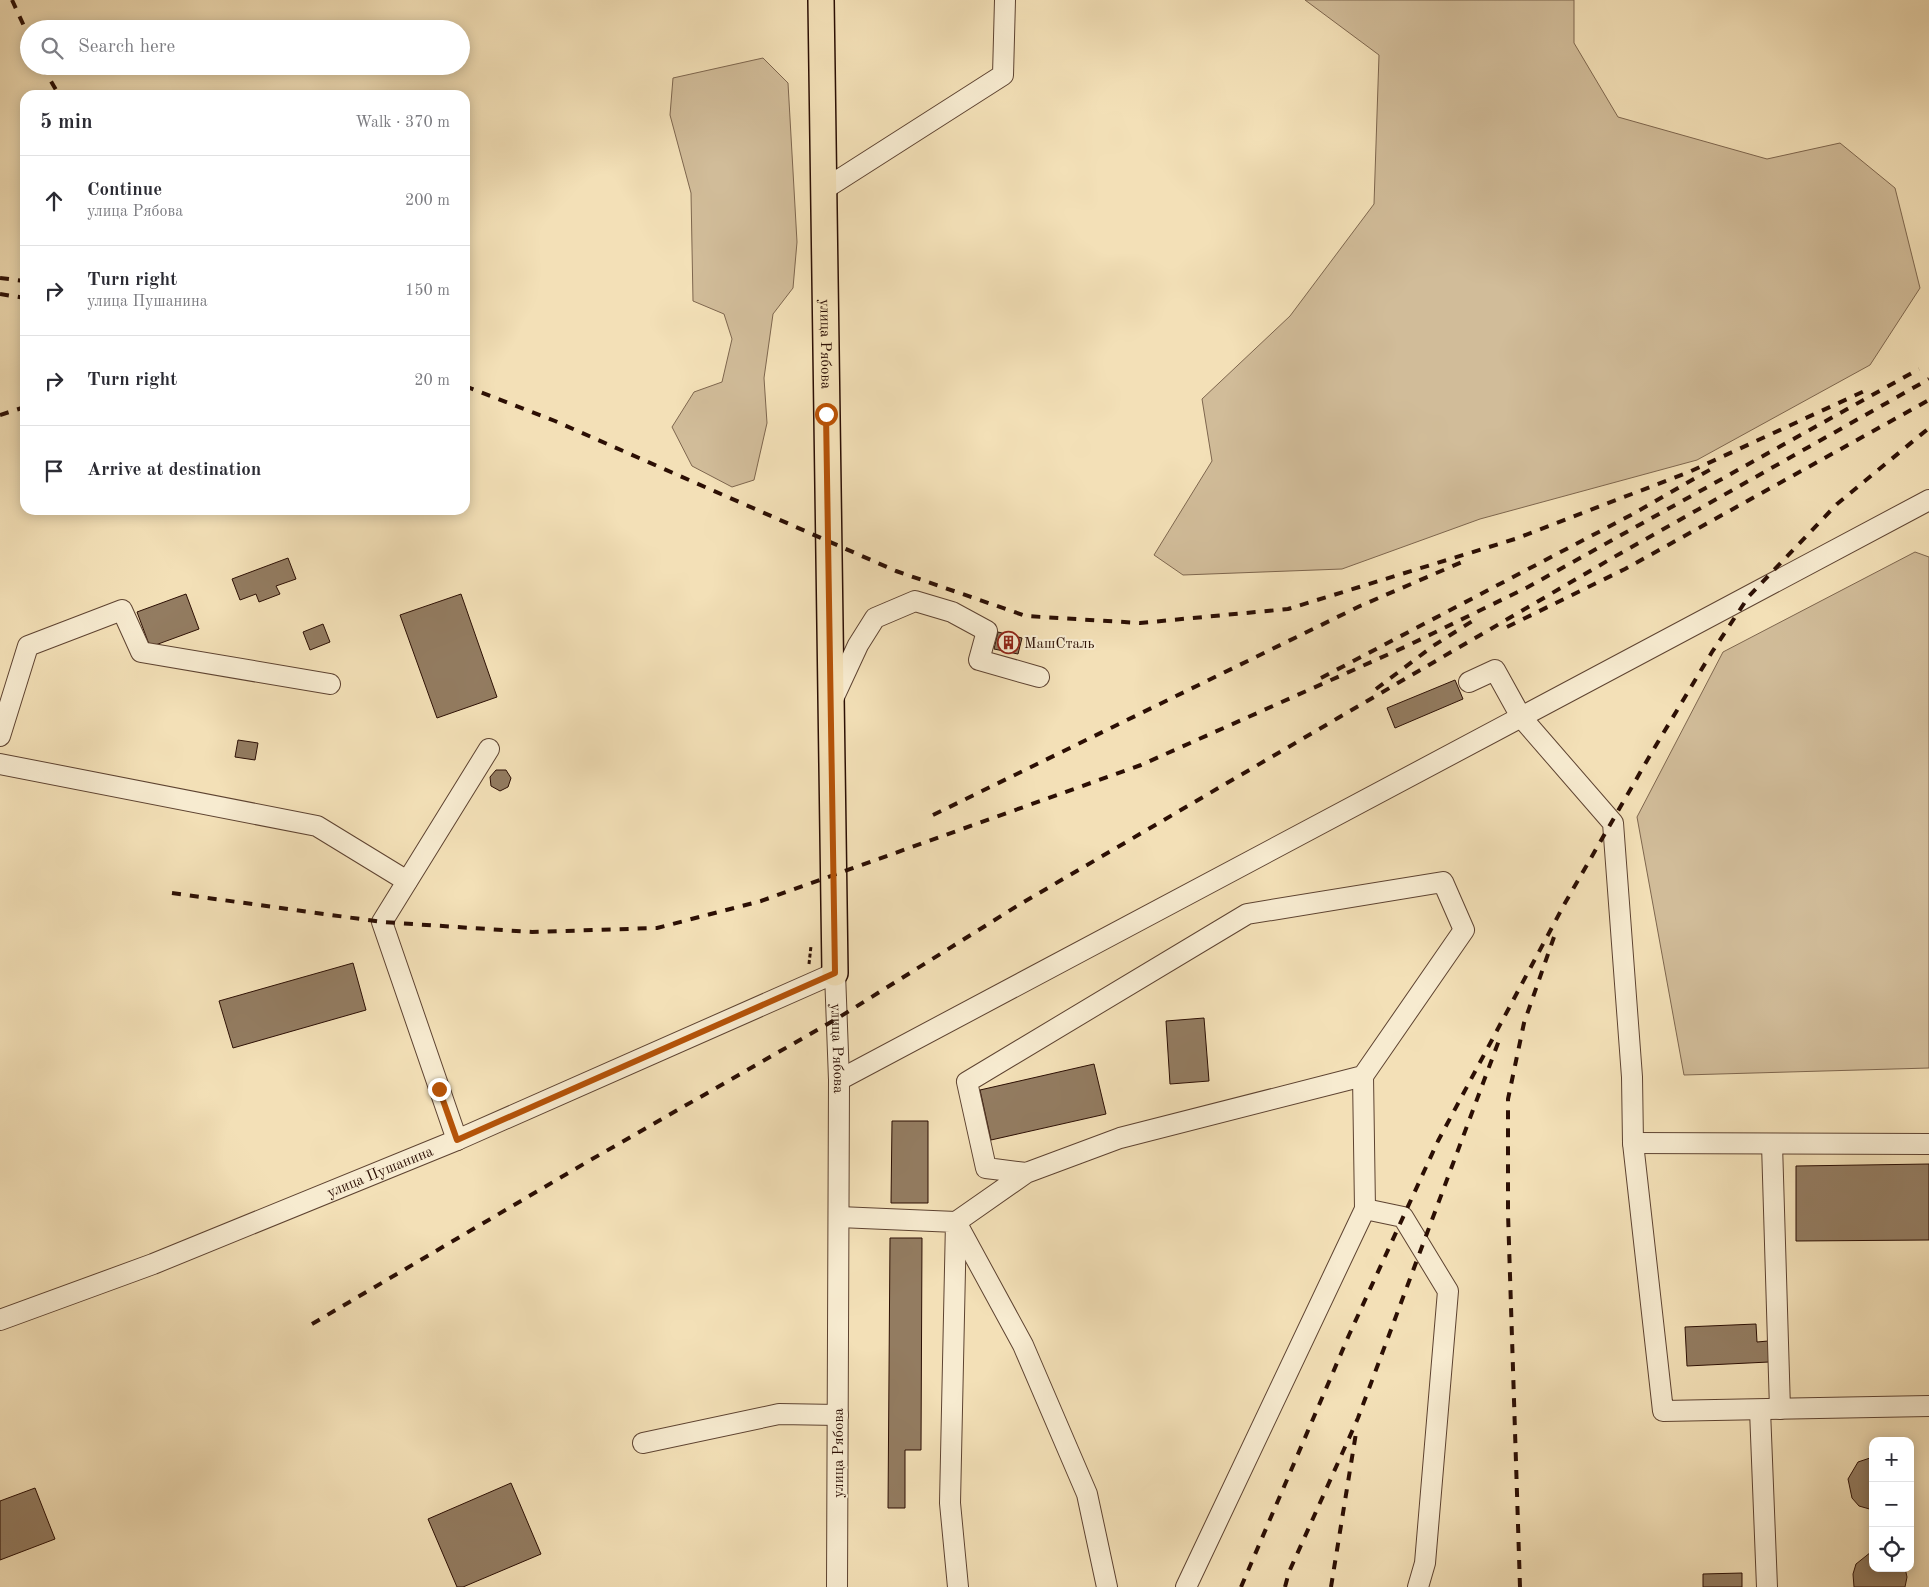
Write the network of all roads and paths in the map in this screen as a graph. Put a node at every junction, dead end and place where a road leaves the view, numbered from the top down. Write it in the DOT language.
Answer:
graph roads {
  1 [pos="822,0"];
  2 [pos="1005,0"];
  3 [pos="823,190"];
  4 [pos="1929,500"];
  5 [pos="1039,677"];
  6 [pos="1469,682"];
  7 [pos="330,684"];
  8 [pos="831,703"];
  9 [pos="1521,717"];
  10 [pos="0,736"];
  11 [pos="489,749"];
  12 [pos="0,764"];
  13 [pos="407,882"];
  14 [pos="835,973"];
  15 [pos="1363,1076"];
  16 [pos="839,1080"];
  17 [pos="457,1140"];
  18 [pos="1634,1144"];
  19 [pos="1772,1144"];
  20 [pos="1929,1144"];
  21 [pos="1026,1173"];
  22 [pos="1365,1209"];
  23 [pos="838,1216"];
  24 [pos="956,1222"];
  25 [pos="0,1320"];
  26 [pos="1929,1406"];
  27 [pos="1780,1409"];
  28 [pos="1760,1410"];
  29 [pos="838,1415"];
  30 [pos="643,1443"];
  31 [pos="837,1587"];
  32 [pos="958,1587"];
  33 [pos="1107,1587"];
  34 [pos="1186,1587"];
  35 [pos="1418,1587"];
  36 [pos="1767,1587"];
  1 -- 3 [label="main road, улица Рябова"];
  2 -- 3 [label="street"];
  3 -- 8 [label="main road, улица Рябова"];
  4 -- 9 [label="street"];
  5 -- 8 [label="street"];
  6 -- 9 [label="street"];
  7 -- 10 [label="street"];
  8 -- 14 [label="main road, улица Рябова"];
  9 -- 16 [label="street"];
  9 -- 18 [label="street"];
  11 -- 13 [label="street"];
  12 -- 13 [label="street"];
  13 -- 17 [label="street"];
  14 -- 16 [label="street, улица Рябова"];
  14 -- 17 [label="street, улица Пушанина"];
  15 -- 21 [label="street"];
  15 -- 21 [label="street"];
  15 -- 22 [label="street"];
  16 -- 23 [label="street, улица Рябова"];
  17 -- 25 [label="street, улица Пушанина"];
  18 -- 19 [label="street"];
  18 -- 28 [label="street"];
  19 -- 20 [label="street"];
  19 -- 27 [label="street"];
  21 -- 24 [label="street"];
  22 -- 34 [label="street"];
  22 -- 35 [label="street"];
  23 -- 24 [label="street"];
  23 -- 29 [label="street, улица Рябова"];
  24 -- 32 [label="street"];
  24 -- 33 [label="street"];
  26 -- 27 [label="street"];
  27 -- 28 [label="street"];
  28 -- 36 [label="street"];
  29 -- 30 [label="street"];
  29 -- 31 [label="street, улица Рябова"];
}
